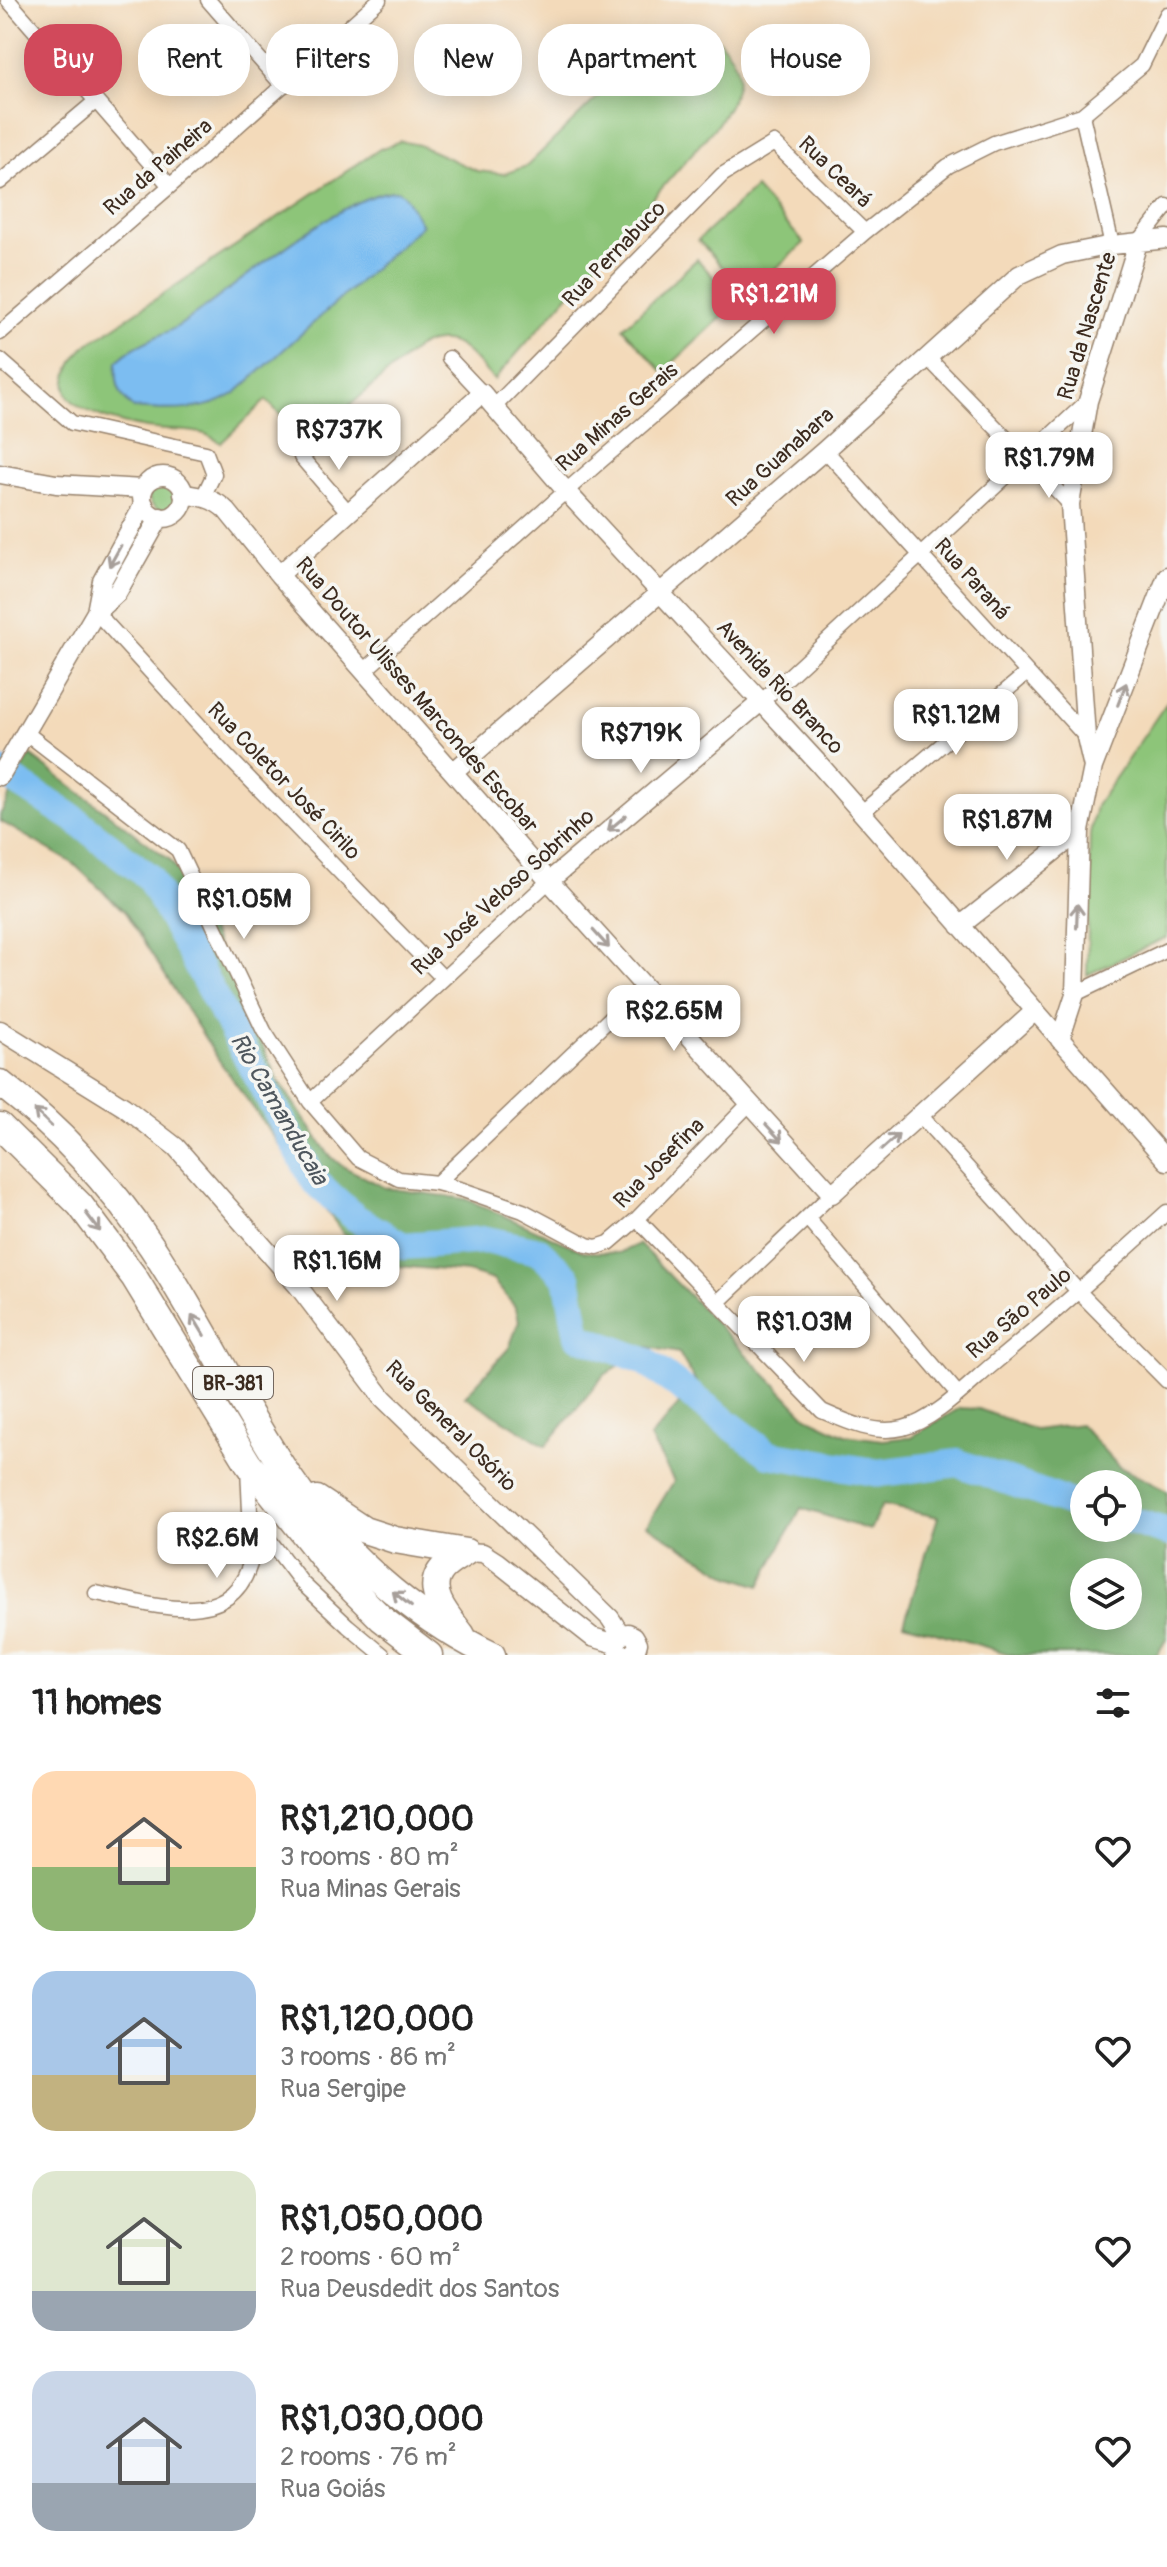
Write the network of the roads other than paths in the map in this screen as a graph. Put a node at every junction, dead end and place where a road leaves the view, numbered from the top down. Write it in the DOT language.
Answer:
graph roads {
  1 [pos="8,0"];
  2 [pos="209,0"];
  3 [pos="379,0"];
  4 [pos="0,8"];
  5 [pos="1167,14"];
  6 [pos="352,24"];
  7 [pos="266,66"];
  8 [pos="272,96"];
  9 [pos="96,101"];
  10 [pos="1082,115"];
  11 [pos="774,143"];
  12 [pos="0,181"];
  13 [pos="170,186"];
  14 [pos="1167,206"];
  15 [pos="865,232"];
  16 [pos="1167,239"];
  17 [pos="1138,243"];
  18 [pos="1112,245"];
  19 [pos="0,333"];
  20 [pos="927,357"];
  21 [pos="449,358"];
  22 [pos="0,360"];
  23 [pos="488,400"];
  24 [pos="1088,401"];
  25 [pos="825,450"];
  26 [pos="301,457"];
  27 [pos="1026,459"];
  28 [pos="0,474"];
  29 [pos="566,491"];
  30 [pos="183,494"];
  31 [pos="144,497"];
  32 [pos="203,497"];
  33 [pos="1070,504"];
  34 [pos="349,513"];
  35 [pos="160,517"];
  36 [pos="920,555"];
  37 [pos="279,575"];
  38 [pos="1167,576"];
  39 [pos="660,594"];
  40 [pos="96,612"];
  41 [pos="364,671"];
  42 [pos="1027,673"];
  43 [pos="762,701"];
  44 [pos="25,732"];
  45 [pos="1086,737"];
  46 [pos="1093,767"];
  47 [pos="453,772"];
  48 [pos="0,776"];
  49 [pos="861,813"];
  50 [pos="1080,831"];
  51 [pos="549,881"];
  52 [pos="960,926"];
  53 [pos="1167,950"];
  54 [pos="443,978"];
  55 [pos="643,987"];
  56 [pos="1075,994"];
  57 [pos="1035,1011"];
  58 [pos="0,1030"];
  59 [pos="1060,1040"];
  60 [pos="0,1083"];
  61 [pos="310,1102"];
  62 [pos="748,1105"];
  63 [pos="920,1115"];
  64 [pos="0,1126"];
  65 [pos="1165,1153"];
  66 [pos="437,1183"];
  67 [pos="832,1194"];
  68 [pos="1167,1212"];
  69 [pos="637,1219"];
  70 [pos="808,1219"];
  71 [pos="1079,1292"];
  72 [pos="719,1301"];
  73 [pos="1167,1381"];
  74 [pos="958,1394"];
  75 [pos="248,1463"];
  76 [pos="288,1475"];
  77 [pos="250,1516"];
  78 [pos="466,1552"];
  79 [pos="96,1593"];
  80 [pos="628,1649"];
  81 [pos="480,1650"];
  82 [pos="422,1652"];
  83 [pos="383,1655"];
  1 -- 4 [label="street"];
  1 -- 9 [label="street"];
  2 -- 7 [label="street"];
  3 -- 6 [label="street, Rua da Paineira"];
  5 -- 10 [label="street, Rua Minas Gerais"];
  8 -- 13 [label="street, Rua da Paineira"];
  9 -- 12 [label="street"];
  9 -- 13 [label="street"];
  10 -- 15 [label="street, Rua Minas Gerais"];
  10 -- 18 [label="street"];
  11 -- 15 [label="street, Rua Ceará"];
  11 -- 23 [label="street, Rua Pernabuco"];
  13 -- 19 [label="street, Rua da Paineira"];
  14 -- 17 [label="street, Rua da Nascente"];
  15 -- 29 [label="street, Rua Minas Gerais"];
  16 -- 17 [label="street, Rua Guanabara"];
  17 -- 18 [label="street, Rua Guanabara"];
  17 -- 24 [label="street, Rua da Nascente"];
  18 -- 20 [label="street, Rua Guanabara"];
  20 -- 25 [label="street, Rua Guanabara"];
  20 -- 27 [label="street"];
  21 -- 23 [label="street, Avenida Rio Branco"];
  22 -- 32 [label="street"];
  23 -- 29 [label="street, Avenida Rio Branco"];
  23 -- 34 [label="street"];
  24 -- 27 [label="street, Rua José Veloso Sobrinho"];
  24 -- 33 [label="street, Rua da Nascente"];
  25 -- 36 [label="street, Rua Paraná"];
  25 -- 39 [label="street, Rua Guanabara"];
  26 -- 34 [label="street"];
  27 -- 33 [label="street"];
  27 -- 36 [label="street, Rua José Veloso Sobrinho"];
  28 -- 31 [label="street"];
  29 -- 39 [label="street, Avenida Rio Branco"];
  29 -- 41 [label="street, Rua Minas Gerais"];
  30 -- 31 [label="street"];
  30 -- 32 [label="street, Rua Doutor Ulisses Marcondes Escobar"];
  30 -- 35 [label="street"];
  31 -- 35 [label="street"];
  31 -- 40 [label="street, one-way"];
  32 -- 37 [label="street, Rua Doutor Ulisses Marcondes Escobar"];
  33 -- 45 [label="street, Rua da Nascente"];
  34 -- 37 [label="street"];
  35 -- 40 [label="street"];
  36 -- 42 [label="street, Rua Paraná"];
  36 -- 43 [label="street, Rua José Veloso Sobrinho"];
  37 -- 41 [label="street, Rua Doutor Ulisses Marcondes Escobar"];
  46 -- 38 [label="street, one-way"];
  39 -- 43 [label="street, Avenida Rio Branco"];
  39 -- 47 [label="street, Rua Guanabara"];
  40 -- 44 [label="street"];
  40 -- 54 [label="street, Rua Coletor José Cirilo"];
  41 -- 47 [label="street, Rua Doutor Ulisses Marcondes Escobar"];
  42 -- 45 [label="street, Rua Paraná"];
  42 -- 49 [label="street"];
  43 -- 49 [label="street, Avenida Rio Branco"];
  43 -- 51 [label="street, Rua José Veloso Sobrinho, one-way"];
  44 -- 48 [label="street"];
  44 -- 61 [label="street"];
  45 -- 46 [label="street, Rua da Nascente"];
  46 -- 50 [label="street, Rua da Nascente"];
  47 -- 51 [label="street, Rua Doutor Ulisses Marcondes Escobar"];
  49 -- 52 [label="street, Avenida Rio Branco"];
  50 -- 52 [label="street"];
  56 -- 50 [label="street, Rua da Nascente, one-way"];
  51 -- 54 [label="street, Rua José Veloso Sobrinho"];
  51 -- 55 [label="street, Rua Doutor Ulisses Marcondes Escobar, one-way"];
  52 -- 57 [label="street, Avenida Rio Branco"];
  53 -- 56 [label="street"];
  54 -- 61 [label="street, Rua José Veloso Sobrinho"];
  55 -- 62 [label="street, Rua Doutor Ulisses Marcondes Escobar"];
  55 -- 66 [label="street"];
  56 -- 59 [label="street, Rua da Nascente"];
  57 -- 59 [label="street, Avenida Rio Branco"];
  57 -- 63 [label="street"];
  58 -- 80 [label="street, Rua General Osório"];
  59 -- 65 [label="street, Avenida Rio Branco"];
  76 -- 60 [label="highway, BR-381, one-way"];
  61 -- 66 [label="street"];
  62 -- 67 [label="street, Rua Doutor Ulisses Marcondes Escobar, one-way"];
  62 -- 69 [label="street, Rua Josefina"];
  67 -- 63 [label="street, one-way"];
  63 -- 71 [label="street"];
  64 -- 75 [label="highway, BR-381, one-way"];
  66 -- 69 [label="street, Rua Josefina"];
  67 -- 70 [label="street"];
  68 -- 71 [label="street, Rua São Paulo"];
  69 -- 72 [label="street"];
  70 -- 72 [label="street"];
  70 -- 74 [label="street"];
  71 -- 73 [label="street"];
  71 -- 74 [label="street, Rua São Paulo"];
  72 -- 74 [label="street, Rua São Paulo"];
  75 -- 77 [label="street"];
  75 -- 82 [label="highway, BR-381"];
  76 -- 78 [label="highway"];
  81 -- 76 [label="highway, BR-381, one-way"];
  77 -- 79 [label="street"];
  77 -- 83 [label="street"];
  78 -- 80 [label="street, Rua General Osório"];
  78 -- 81 [label="highway"];
}
